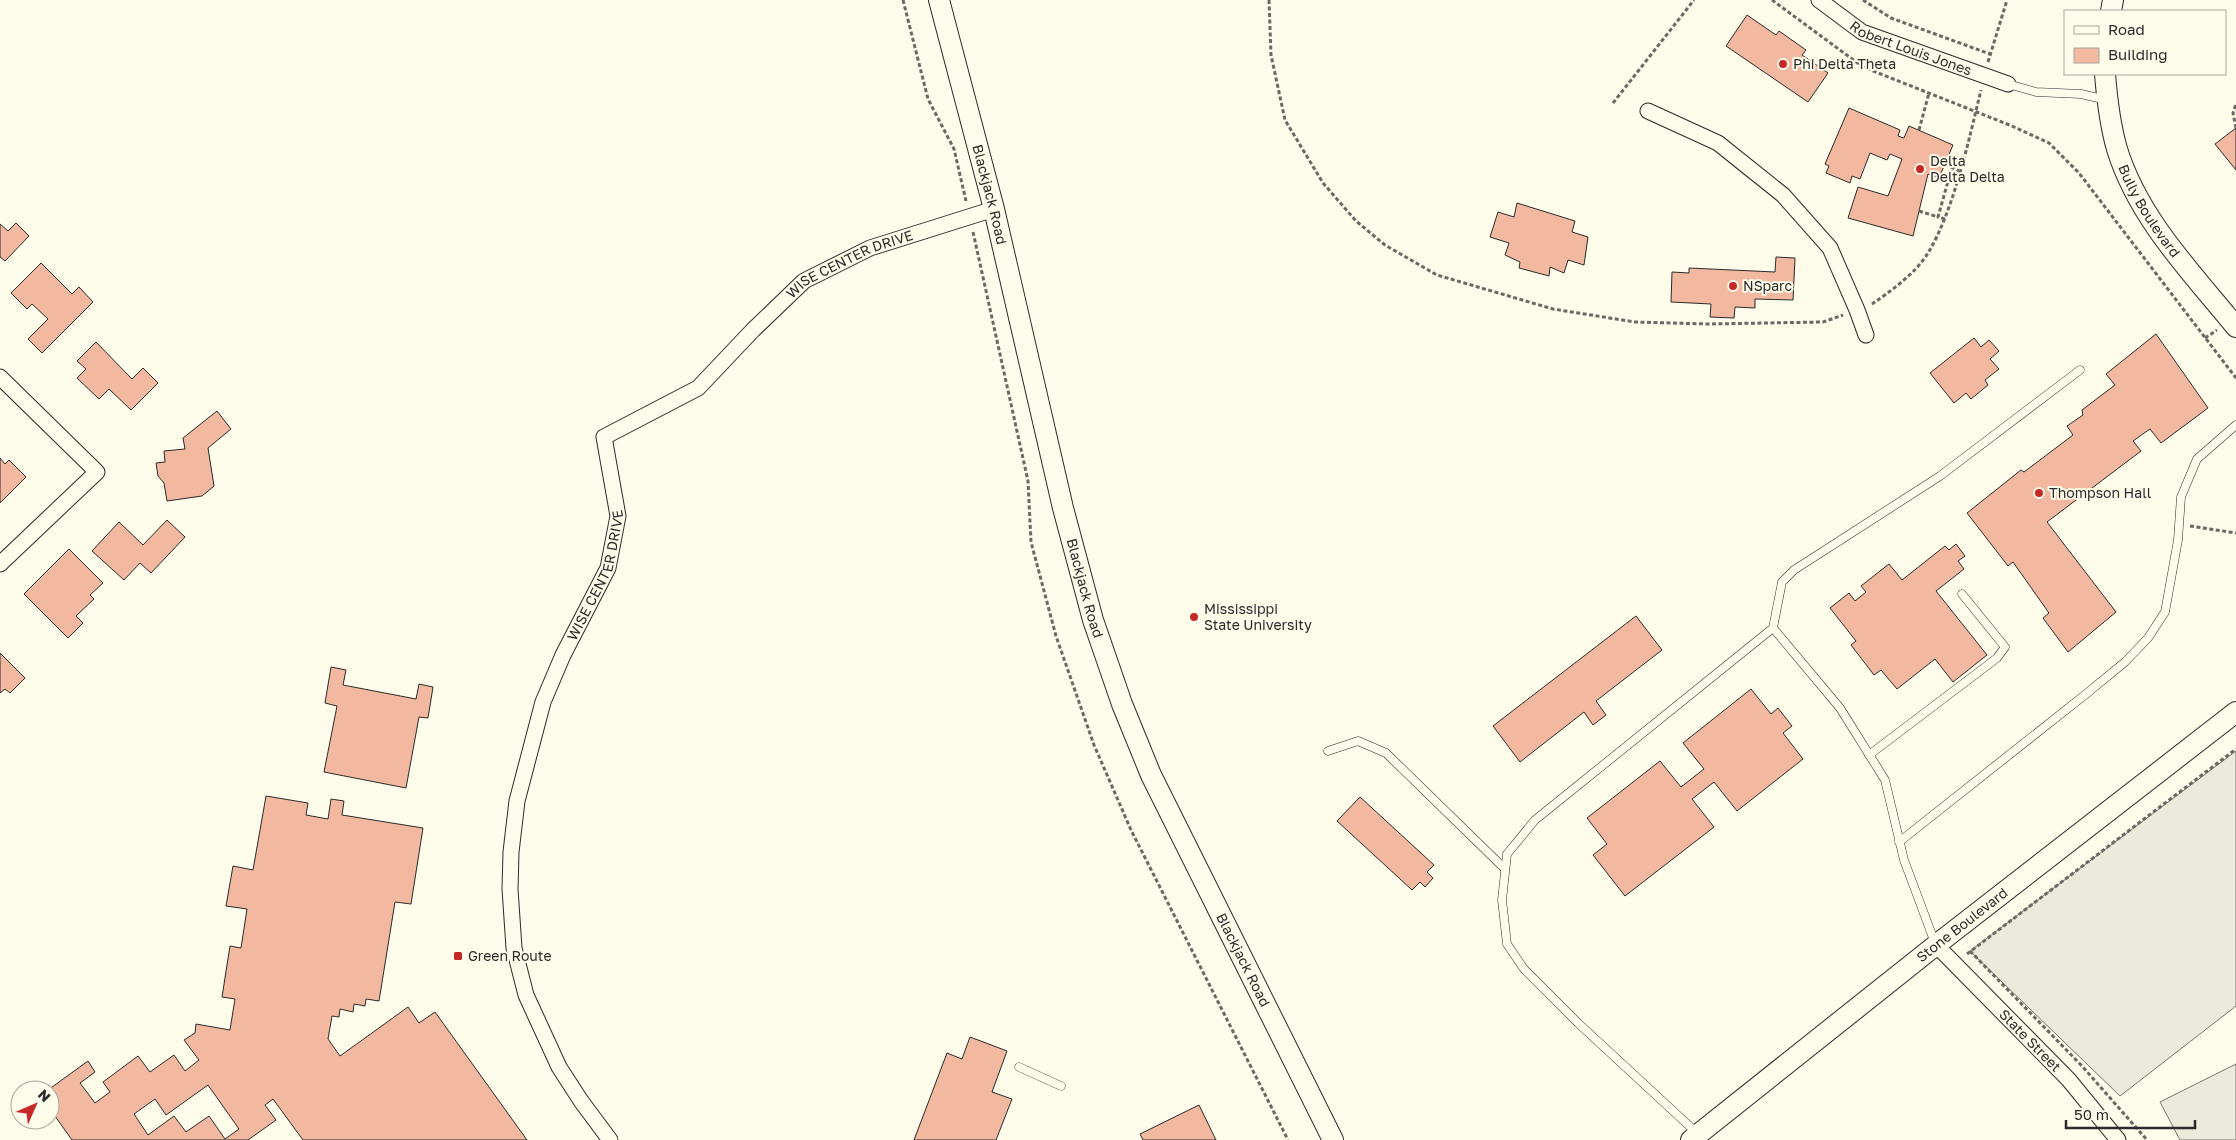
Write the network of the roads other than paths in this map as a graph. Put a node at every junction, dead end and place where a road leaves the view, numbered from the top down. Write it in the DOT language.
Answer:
graph roads {
  1 [pos="939,0"];
  2 [pos="1819,0"];
  3 [pos="2105,75"];
  4 [pos="2008,84"];
  5 [pos="2108,100"];
  6 [pos="1648,111"];
  7 [pos="994,209"];
  8 [pos="2236,327"];
  9 [pos="1866,335"];
  10 [pos="2080,370"];
  11 [pos="0,376"];
  12 [pos="2236,425"];
  13 [pos="0,564"];
  14 [pos="1962,594"];
  15 [pos="1773,628"];
  16 [pos="2236,712"];
  17 [pos="1328,751"];
  18 [pos="1869,755"];
  19 [pos="1899,842"];
  20 [pos="1505,869"];
  21 [pos="1936,945"];
  22 [pos="1019,1067"];
  23 [pos="1062,1086"];
  24 [pos="1694,1137"];
  25 [pos="610,1140"];
  26 [pos="1333,1140"];
  27 [pos="2118,1140"];
  1 -- 7 [label="street, Blackjack Road"];
  2 -- 4 [label="street, Robert Louis Jones"];
  3 -- 5 [label="street, Bully Boulevard"];
  4 -- 5 [label="lane"];
  5 -- 8 [label="street, Bully Boulevard"];
  6 -- 9 [label="street"];
  7 -- 25 [label="street, WISE CENTER DRIVE"];
  7 -- 26 [label="street, Blackjack Road"];
  10 -- 15 [label="lane"];
  11 -- 13 [label="street"];
  12 -- 19 [label="lane"];
  14 -- 18 [label="lane"];
  15 -- 18 [label="lane"];
  15 -- 20 [label="lane"];
  16 -- 21 [label="street, Stone Boulevard"];
  17 -- 20 [label="lane"];
  18 -- 19 [label="lane"];
  19 -- 21 [label="lane"];
  20 -- 24 [label="lane"];
  21 -- 24 [label="street, Stone Boulevard"];
  21 -- 27 [label="street, State Street"];
  22 -- 23 [label="lane"];
}
